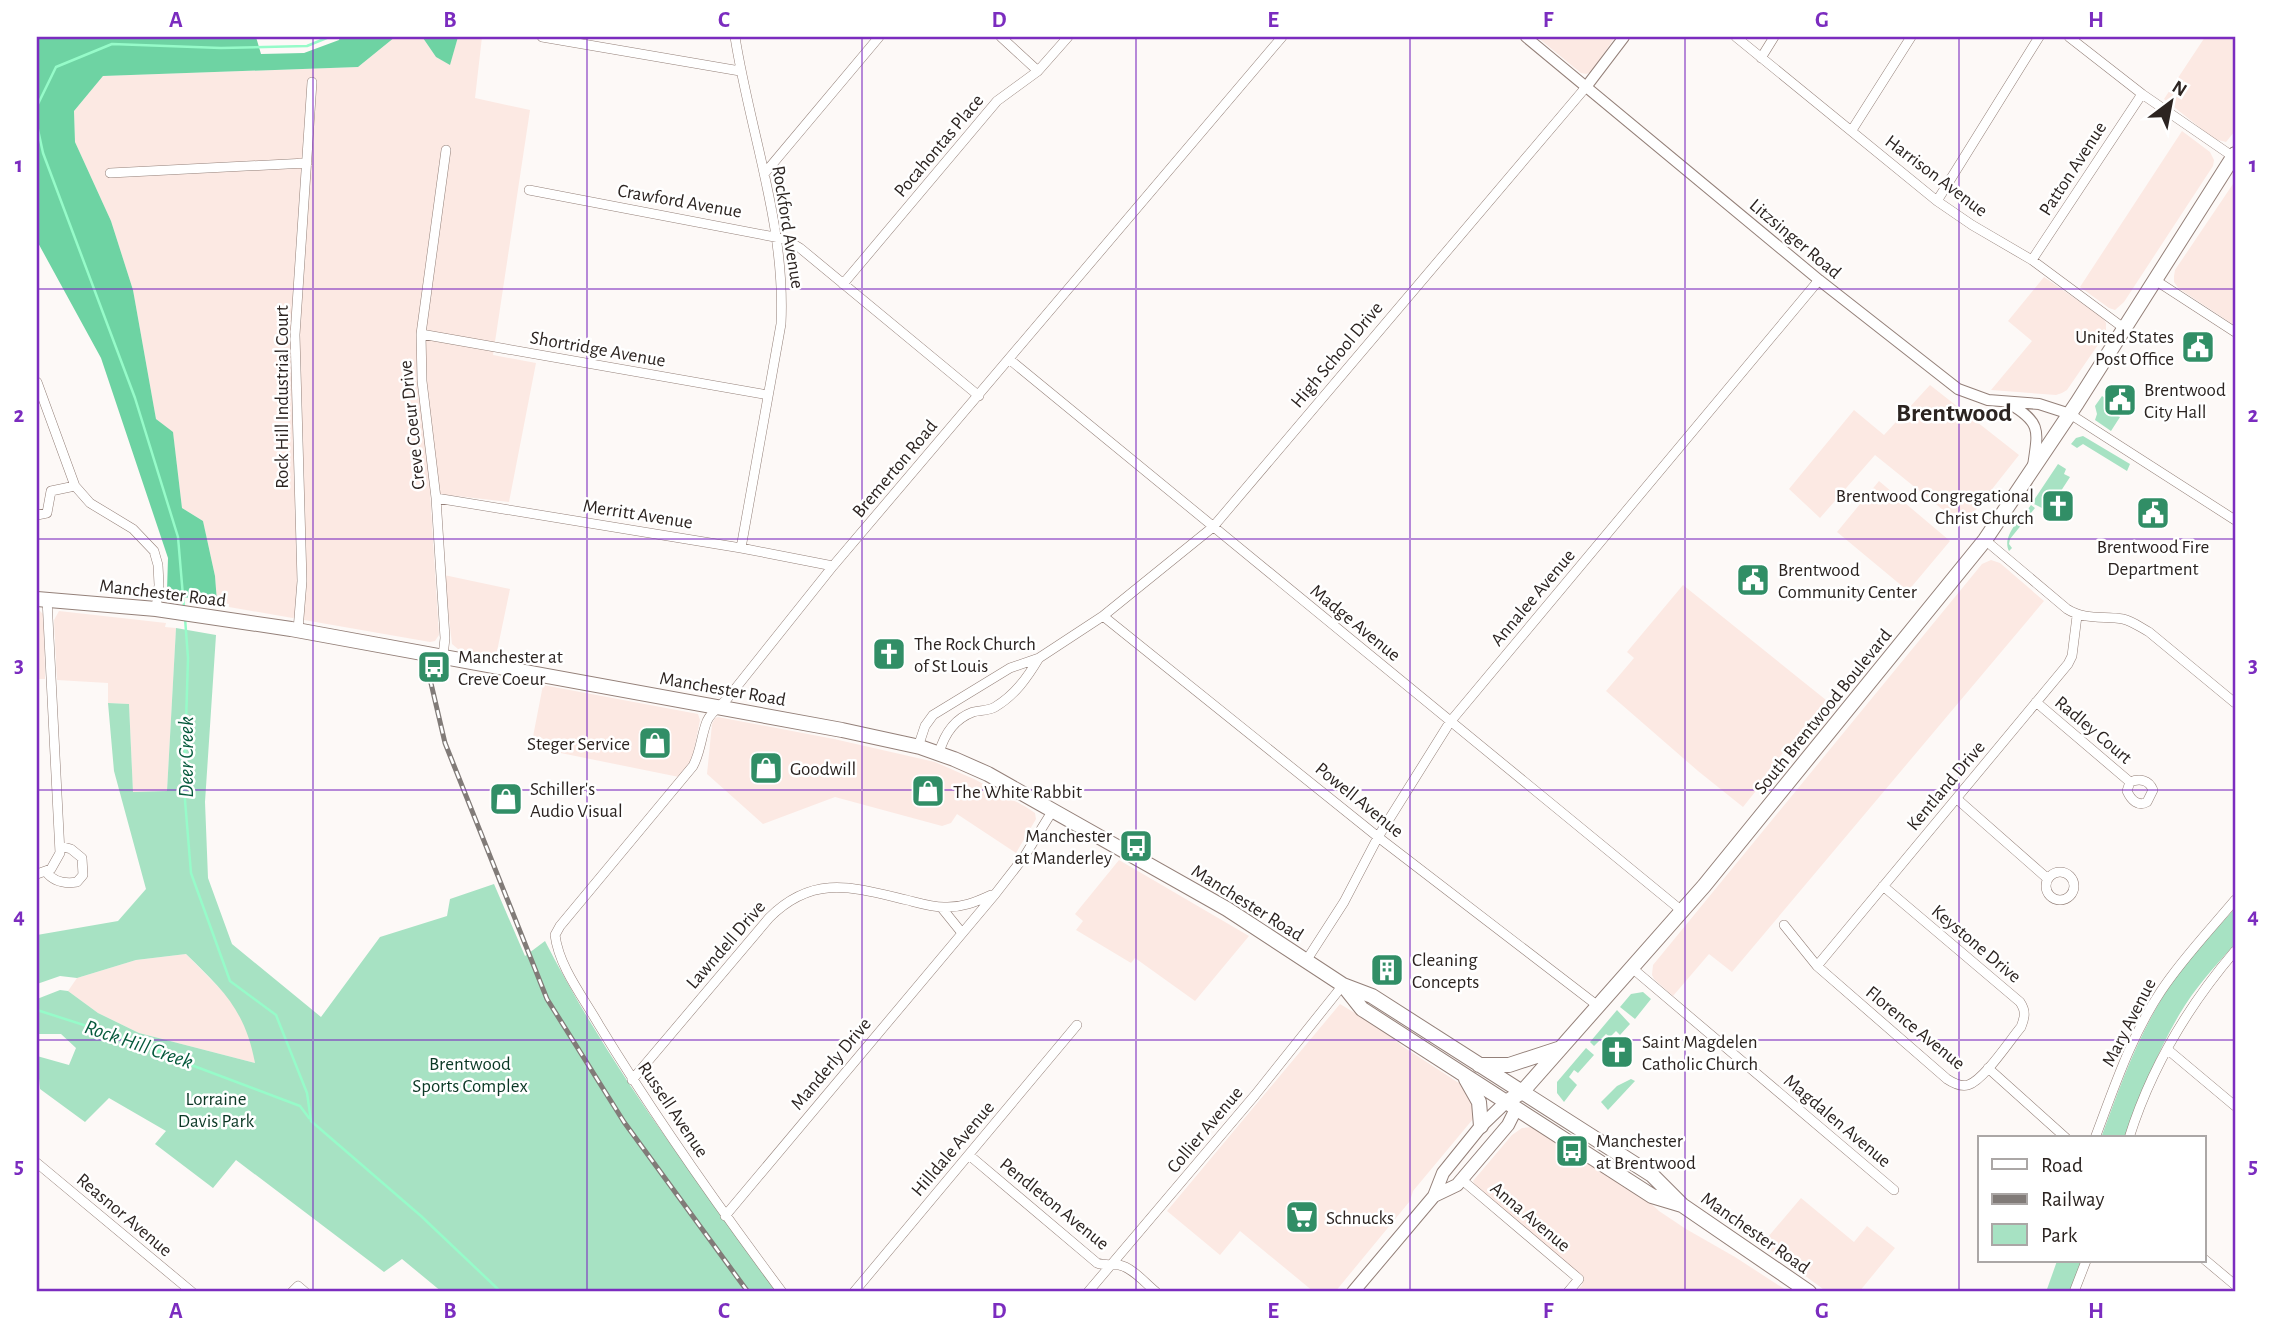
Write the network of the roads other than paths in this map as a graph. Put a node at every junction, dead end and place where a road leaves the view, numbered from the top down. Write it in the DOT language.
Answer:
graph roads {
  1 [pos="542,37"];
  2 [pos="735,37"];
  3 [pos="879,37"];
  4 [pos="1001,37"];
  5 [pos="1068,37"];
  6 [pos="1282,37"];
  7 [pos="1526,37"];
  8 [pos="1624,37"];
  9 [pos="1736,37"];
  10 [pos="1774,37"];
  11 [pos="1911,37"];
  12 [pos="2039,37"];
  13 [pos="2069,37"];
  14 [pos="1760,58"];
  15 [pos="740,71"];
  16 [pos="1038,71"];
  17 [pos="312,82"];
  18 [pos="1586,86"];
  19 [pos="2142,94"];
  20 [pos="1852,130"];
  21 [pos="446,150"];
  22 [pos="2235,157"];
  23 [pos="307,163"];
  24 [pos="110,173"];
  25 [pos="764,174"];
  26 [pos="529,191"];
  27 [pos="1937,201"];
  28 [pos="775,236"];
  29 [pos="2032,260"];
  30 [pos="1819,280"];
  31 [pos="2155,281"];
  32 [pos="843,284"];
  33 [pos="2125,329"];
  34 [pos="2235,332"];
  35 [pos="421,334"];
  36 [pos="1009,359"];
  37 [pos="37,382"];
  38 [pos="768,395"];
  39 [pos="979,396"];
  40 [pos="2007,403"];
  41 [pos="2070,414"];
  42 [pos="2033,468"];
  43 [pos="75,486"];
  44 [pos="436,498"];
  45 [pos="37,515"];
  46 [pos="2235,520"];
  47 [pos="1213,527"];
  48 [pos="1985,540"];
  49 [pos="741,548"];
  50 [pos="833,566"];
  51 [pos="42,599"];
  52 [pos="162,610"];
  53 [pos="1103,615"];
  54 [pos="2077,616"];
  55 [pos="298,631"];
  56 [pos="443,656"];
  57 [pos="1039,658"];
  58 [pos="2036,702"];
  59 [pos="2235,703"];
  60 [pos="719,707"];
  61 [pos="1450,722"];
  62 [pos="918,747"];
  63 [pos="939,753"];
  64 [pos="2130,782"];
  65 [pos="1957,799"];
  66 [pos="1053,810"];
  67 [pos="1378,837"];
  68 [pos="60,850"];
  69 [pos="41,873"];
  70 [pos="2048,879"];
  71 [pos="1883,886"];
  72 [pos="996,893"];
  73 [pos="2235,900"];
  74 [pos="942,907"];
  75 [pos="1682,911"];
  76 [pos="1784,925"];
  77 [pos="962,933"];
  78 [pos="555,934"];
  79 [pos="2235,951"];
  80 [pos="1306,961"];
  81 [pos="1817,966"];
  82 [pos="1632,968"];
  83 [pos="1343,985"];
  84 [pos="1598,1006"];
  85 [pos="1077,1026"];
  86 [pos="1562,1048"];
  87 [pos="2166,1049"];
  88 [pos="1479,1065"];
  89 [pos="1988,1068"];
  90 [pos="1463,1075"];
  91 [pos="632,1080"];
  92 [pos="1522,1093"];
  93 [pos="1511,1105"];
  94 [pos="2235,1107"];
  95 [pos="1480,1126"];
  96 [pos="2064,1136"];
  97 [pos="2096,1136"];
  98 [pos="2130,1136"];
  99 [pos="969,1155"];
  100 [pos="37,1163"];
  101 [pos="1461,1179"];
  102 [pos="1894,1190"];
  103 [pos="1434,1196"];
  104 [pos="1682,1205"];
  105 [pos="725,1216"];
  106 [pos="2206,1261"];
  107 [pos="2086,1262"];
  108 [pos="1111,1266"];
  109 [pos="2235,1285"];
  110 [pos="192,1292"];
  111 [pos="782,1292"];
  112 [pos="854,1292"];
  113 [pos="1088,1292"];
  114 [pos="1156,1292"];
  115 [pos="1353,1292"];
  116 [pos="1568,1292"];
  117 [pos="1809,1292"];
  118 [pos="2074,1292"];
  1 -- 15 [label="street"];
  2 -- 15 [label="street, Rockford Avenue"];
  3 -- 25 [label="street"];
  4 -- 16 [label="street"];
  5 -- 16 [label="street, Pocahontas Place"];
  6 -- 36 [label="street, Bremerton Road"];
  7 -- 18 [label="street, Litzsinger Road"];
  8 -- 18 [label="street, High School Drive"];
  9 -- 14 [label="street, Harrison Avenue"];
  10 -- 14 [label="street"];
  11 -- 20 [label="street"];
  12 -- 27 [label="street"];
  13 -- 19 [label="street"];
  14 -- 20 [label="street, Harrison Avenue"];
  15 -- 25 [label="street, Rockford Avenue"];
  16 -- 32 [label="street, Pocahontas Place"];
  17 -- 23 [label="street, Rock Hill Industrial Court"];
  18 -- 30 [label="street, Litzsinger Road"];
  18 -- 47 [label="street, High School Drive"];
  19 -- 22 [label="street"];
  19 -- 29 [label="street, Patton Avenue"];
  20 -- 27 [label="street, Harrison Avenue"];
  21 -- 35 [label="street, Creve Coeur Drive"];
  22 -- 31 [label="main road, South Brentwood Boulevard"];
  23 -- 24 [label="street"];
  23 -- 55 [label="street, Rock Hill Industrial Court"];
  25 -- 28 [label="street, Rockford Avenue"];
  26 -- 28 [label="street, Crawford Avenue"];
  27 -- 29 [label="street, Harrison Avenue"];
  28 -- 32 [label="street, Crawford Avenue"];
  28 -- 38 [label="street, Rockford Avenue"];
  29 -- 33 [label="street, Harrison Avenue"];
  30 -- 40 [label="street, Litzsinger Road"];
  30 -- 61 [label="street, Annalee Avenue"];
  31 -- 33 [label="main road, South Brentwood Boulevard"];
  31 -- 34 [label="street"];
  32 -- 39 [label="street, Crawford Avenue"];
  33 -- 41 [label="main road, South Brentwood Boulevard"];
  35 -- 38 [label="street, Shortridge Avenue"];
  35 -- 44 [label="street, Creve Coeur Drive"];
  36 -- 39 [label="street, Bremerton Road"];
  36 -- 47 [label="street, Madge Avenue"];
  37 -- 43 [label="street"];
  38 -- 49 [label="street, Rockford Avenue"];
  39 -- 50 [label="street, Bremerton Road"];
  40 -- 41 [label="street, Litzsinger Road"];
  40 -- 42 [label="street"];
  41 -- 42 [label="main road, South Brentwood Boulevard"];
  41 -- 46 [label="street"];
  42 -- 48 [label="main road, South Brentwood Boulevard"];
  43 -- 45 [label="street"];
  43 -- 52 [label="street"];
  44 -- 49 [label="street, Merritt Avenue"];
  44 -- 56 [label="street, Creve Coeur Drive"];
  47 -- 53 [label="street, High School Drive"];
  47 -- 61 [label="street, Madge Avenue"];
  48 -- 54 [label="street"];
  48 -- 75 [label="main road, South Brentwood Boulevard"];
  49 -- 50 [label="street, Merritt Avenue"];
  50 -- 60 [label="street, Bremerton Road"];
  51 -- 52 [label="main road, Manchester Road"];
  51 -- 68 [label="street"];
  52 -- 55 [label="main road, Manchester Road"];
  53 -- 57 [label="street, High School Drive"];
  53 -- 67 [label="street, Powell Avenue"];
  54 -- 58 [label="street, Kentland Drive"];
  54 -- 59 [label="street"];
  55 -- 56 [label="main road, Manchester Road"];
  56 -- 60 [label="main road, Manchester Road"];
  57 -- 62 [label="street, High School Drive"];
  57 -- 63 [label="street, High School Drive"];
  58 -- 64 [label="street, Radley Court"];
  58 -- 65 [label="street, Kentland Drive"];
  60 -- 62 [label="main road, Manchester Road"];
  60 -- 78 [label="street, Bremerton Road"];
  61 -- 67 [label="street, Annalee Avenue"];
  61 -- 75 [label="street, Madge Avenue"];
  62 -- 63 [label="main road, Manchester Road"];
  63 -- 66 [label="main road, Manchester Road"];
  65 -- 70 [label="street"];
  65 -- 71 [label="street, Kentland Drive"];
  66 -- 72 [label="street, Manderly Drive"];
  66 -- 80 [label="main road, Manchester Road"];
  67 -- 80 [label="street, Annalee Avenue"];
  67 -- 84 [label="street, Powell Avenue"];
  68 -- 69 [label="street"];
  68 -- 69 [label="street"];
  71 -- 81 [label="street, Kentland Drive"];
  71 -- 89 [label="street, Keystone Drive"];
  72 -- 74 [label="street, Lawndell Drive"];
  72 -- 77 [label="street, Manderly Drive"];
  73 -- 97 [label="street, Mary Avenue"];
  74 -- 77 [label="street"];
  74 -- 91 [label="street, Lawndell Drive"];
  75 -- 82 [label="main road, South Brentwood Boulevard"];
  76 -- 81 [label="street, Florence Avenue"];
  77 -- 105 [label="street, Manderly Drive"];
  78 -- 91 [label="street, Russell Avenue"];
  79 -- 87 [label="street"];
  80 -- 83 [label="main road, Manchester Road"];
  81 -- 89 [label="street, Florence Avenue"];
  82 -- 84 [label="main road, South Brentwood Boulevard"];
  82 -- 102 [label="street, Magdalen Avenue"];
  83 -- 88 [label="main road, Manchester Road"];
  83 -- 90 [label="main road, Manchester Road"];
  83 -- 108 [label="street, Collier Avenue"];
  84 -- 86 [label="main road, South Brentwood Boulevard"];
  85 -- 99 [label="street, Hilldale Avenue"];
  86 -- 88 [label="main road"];
  86 -- 92 [label="main road, South Brentwood Boulevard"];
  87 -- 94 [label="street"];
  87 -- 98 [label="street"];
  88 -- 92 [label="main road, Manchester Road"];
  89 -- 96 [label="street, Florence Avenue"];
  90 -- 93 [label="main road, Manchester Road"];
  90 -- 95 [label="main road"];
  91 -- 105 [label="street, Russell Avenue"];
  92 -- 93 [label="main road, South Brentwood Boulevard"];
  92 -- 104 [label="main road, Manchester Road"];
  93 -- 95 [label="main road, South Brentwood Boulevard"];
  93 -- 101 [label="main road, South Brentwood Boulevard"];
  93 -- 104 [label="main road, Manchester Road"];
  95 -- 103 [label="main road, South Brentwood Boulevard"];
  99 -- 108 [label="street, Pendleton Avenue"];
  99 -- 112 [label="street, Hilldale Avenue"];
  100 -- 110 [label="street, Reasnor Avenue"];
  101 -- 103 [label="main road, South Brentwood Boulevard"];
  101 -- 116 [label="street, Anna Avenue"];
  103 -- 115 [label="main road, South Brentwood Boulevard"];
  104 -- 117 [label="main road, Manchester Road"];
  105 -- 111 [label="street, Russell Avenue"];
  106 -- 109 [label="street"];
  107 -- 118 [label="street"];
  108 -- 113 [label="street, Collier Avenue"];
  108 -- 114 [label="street, Pendleton Avenue"];
}
